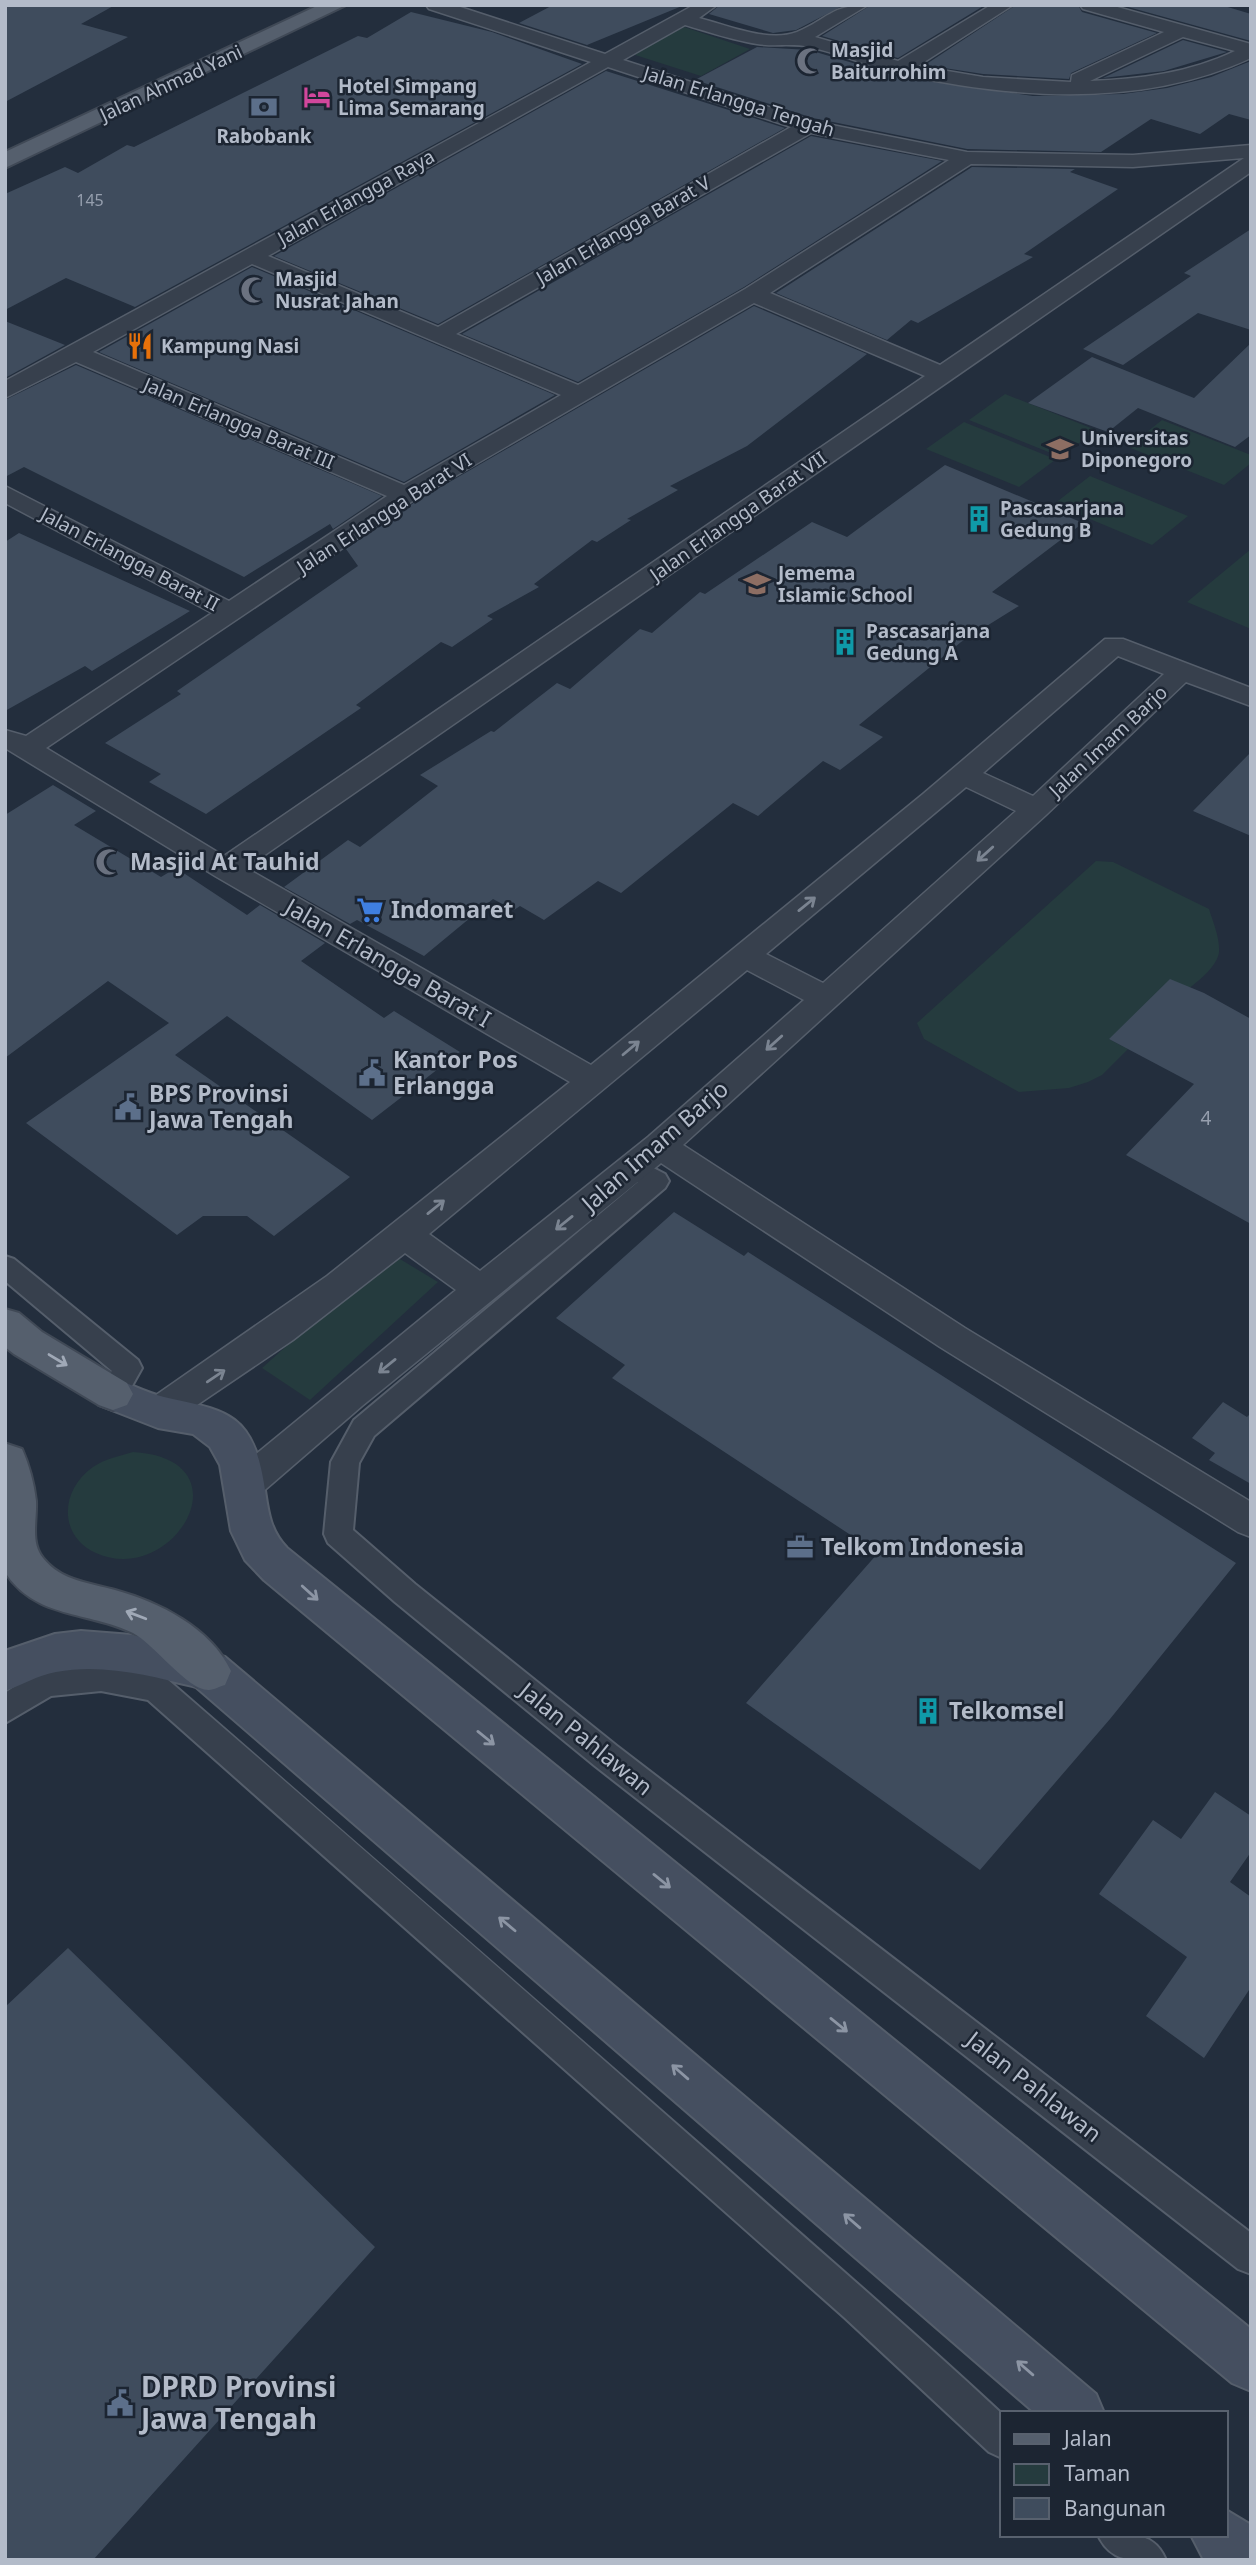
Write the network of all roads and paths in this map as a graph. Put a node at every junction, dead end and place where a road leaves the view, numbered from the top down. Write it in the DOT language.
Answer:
graph roads {
  1 [pos="309,5"];
  2 [pos="336,5"];
  3 [pos="435,5"];
  4 [pos="708,5"];
  5 [pos="859,5"];
  6 [pos="1004,5"];
  7 [pos="1088,5"];
  8 [pos="1125,9"];
  9 [pos="683,19"];
  10 [pos="1180,31"];
  11 [pos="797,39"];
  12 [pos="1251,51"];
  13 [pos="609,59"];
  14 [pos="901,68"];
  15 [pos="1062,86"];
  16 [pos="808,126"];
  17 [pos="5,144"];
  18 [pos="1251,151"];
  19 [pos="967,158"];
  20 [pos="5,161"];
  21 [pos="1133,161"];
  22 [pos="1251,162"];
  23 [pos="1177,188"];
  24 [pos="250,256"];
  25 [pos="753,294"];
  26 [pos="439,335"];
  27 [pos="73,352"];
  28 [pos="943,375"];
  29 [pos="5,391"];
  30 [pos="579,394"];
  31 [pos="405,495"];
  32 [pos="13,503"];
  33 [pos="232,613"];
  34 [pos="1180,673"];
  35 [pos="1251,698"];
  36 [pos="16,742"];
  37 [pos="965,775"];
  38 [pos="1036,809"];
  39 [pos="225,869"];
  40 [pos="744,954"];
  41 [pos="824,997"];
  42 [pos="592,1080"];
  43 [pos="647,1156"];
  44 [pos="404,1234"];
  45 [pos="5,1266"];
  46 [pos="481,1290"];
  47 [pos="5,1324"];
  48 [pos="113,1394"];
  49 [pos="159,1412"];
  50 [pos="6,1460"];
  51 [pos="246,1484"];
  52 [pos="1251,1521"];
  53 [pos="11,1560"];
  54 [pos="209,1671"];
  55 [pos="5,1672"];
  56 [pos="5,1710"];
  57 [pos="1251,2256"];
  58 [pos="1251,2364"];
  59 [pos="1075,2411"];
  60 [pos="1000,2438"];
  61 [pos="1118,2537"];
  62 [pos="1221,2537"];
  63 [pos="1147,2560"];
  64 [pos="1247,2560"];
  1 -- 17 [label="main road, Jalan Ahmad Yani"];
  2 -- 20 [label="main road, Jalan Ahmad Yani"];
  3 -- 13 [label="street, Jalan Erlangga Tengah"];
  4 -- 9 [label="street, Jalan Erlangga Raya"];
  5 -- 11 [label="street"];
  6 -- 14 [label="street"];
  7 -- 8 [label="street"];
  8 -- 10 [label="street"];
  9 -- 11 [label="street"];
  9 -- 13 [label="street, Jalan Erlangga Raya"];
  10 -- 12 [label="street"];
  10 -- 15 [label="street"];
  11 -- 14 [label="street"];
  12 -- 15 [label="street"];
  13 -- 16 [label="street, Jalan Erlangga Tengah"];
  13 -- 24 [label="street, Jalan Erlangga Raya"];
  14 -- 15 [label="street"];
  16 -- 19 [label="street, Jalan Erlangga Tengah"];
  16 -- 26 [label="street, Jalan Erlangga Barat V"];
  18 -- 21 [label="street, Jalan Erlangga Tengah"];
  19 -- 21 [label="street, Jalan Erlangga Tengah"];
  19 -- 25 [label="street, Jalan Erlangga Barat VI"];
  21 -- 23 [label="street, Jalan Erlangga Tengah"];
  22 -- 23 [label="street, Jalan Erlangga Barat VII"];
  23 -- 28 [label="street, Jalan Erlangga Barat VII"];
  24 -- 26 [label="street"];
  24 -- 27 [label="street, Jalan Erlangga Raya"];
  25 -- 28 [label="street"];
  25 -- 30 [label="street, Jalan Erlangga Barat VI"];
  26 -- 30 [label="street"];
  27 -- 29 [label="street, Jalan Erlangga Raya"];
  27 -- 31 [label="street, Jalan Erlangga Barat III"];
  28 -- 39 [label="street, Jalan Erlangga Barat VII"];
  30 -- 31 [label="street, Jalan Erlangga Barat VI"];
  31 -- 33 [label="street, Jalan Erlangga Barat VI"];
  32 -- 33 [label="street, Jalan Erlangga Barat II"];
  33 -- 36 [label="street, Jalan Erlangga Barat VI"];
  34 -- 35 [label="street"];
  34 -- 37 [label="street"];
  34 -- 38 [label="street, Jalan Imam Barjo"];
  36 -- 39 [label="street, Jalan Erlangga Barat I"];
  37 -- 38 [label="street, Jalan Imam Barjo"];
  40 -- 37 [label="street, one-way"];
  38 -- 41 [label="street, Jalan Imam Barjo, one-way"];
  39 -- 42 [label="street, Jalan Erlangga Barat I"];
  40 -- 41 [label="street"];
  42 -- 40 [label="street, one-way"];
  41 -- 43 [label="street, Jalan Imam Barjo, one-way"];
  44 -- 42 [label="street, one-way"];
  43 -- 46 [label="street, Jalan Imam Barjo, one-way"];
  43 -- 52 [label="street"];
  43 -- 57 [label="street, Jalan Pahlawan"];
  44 -- 46 [label="street"];
  49 -- 44 [label="street, one-way"];
  45 -- 48 [label="street"];
  46 -- 51 [label="street, Jalan Imam Barjo, one-way"];
  47 -- 48 [label="main road, one-way"];
  48 -- 49 [label="main road"];
  49 -- 51 [label="main road"];
  50 -- 53 [label="main road"];
  51 -- 58 [label="main road, one-way"];
  54 -- 53 [label="main road, one-way"];
  54 -- 55 [label="main road"];
  59 -- 54 [label="main road, one-way"];
  56 -- 60 [label="street"];
  61 -- 63 [label="street"];
  62 -- 64 [label="main road"];
}
